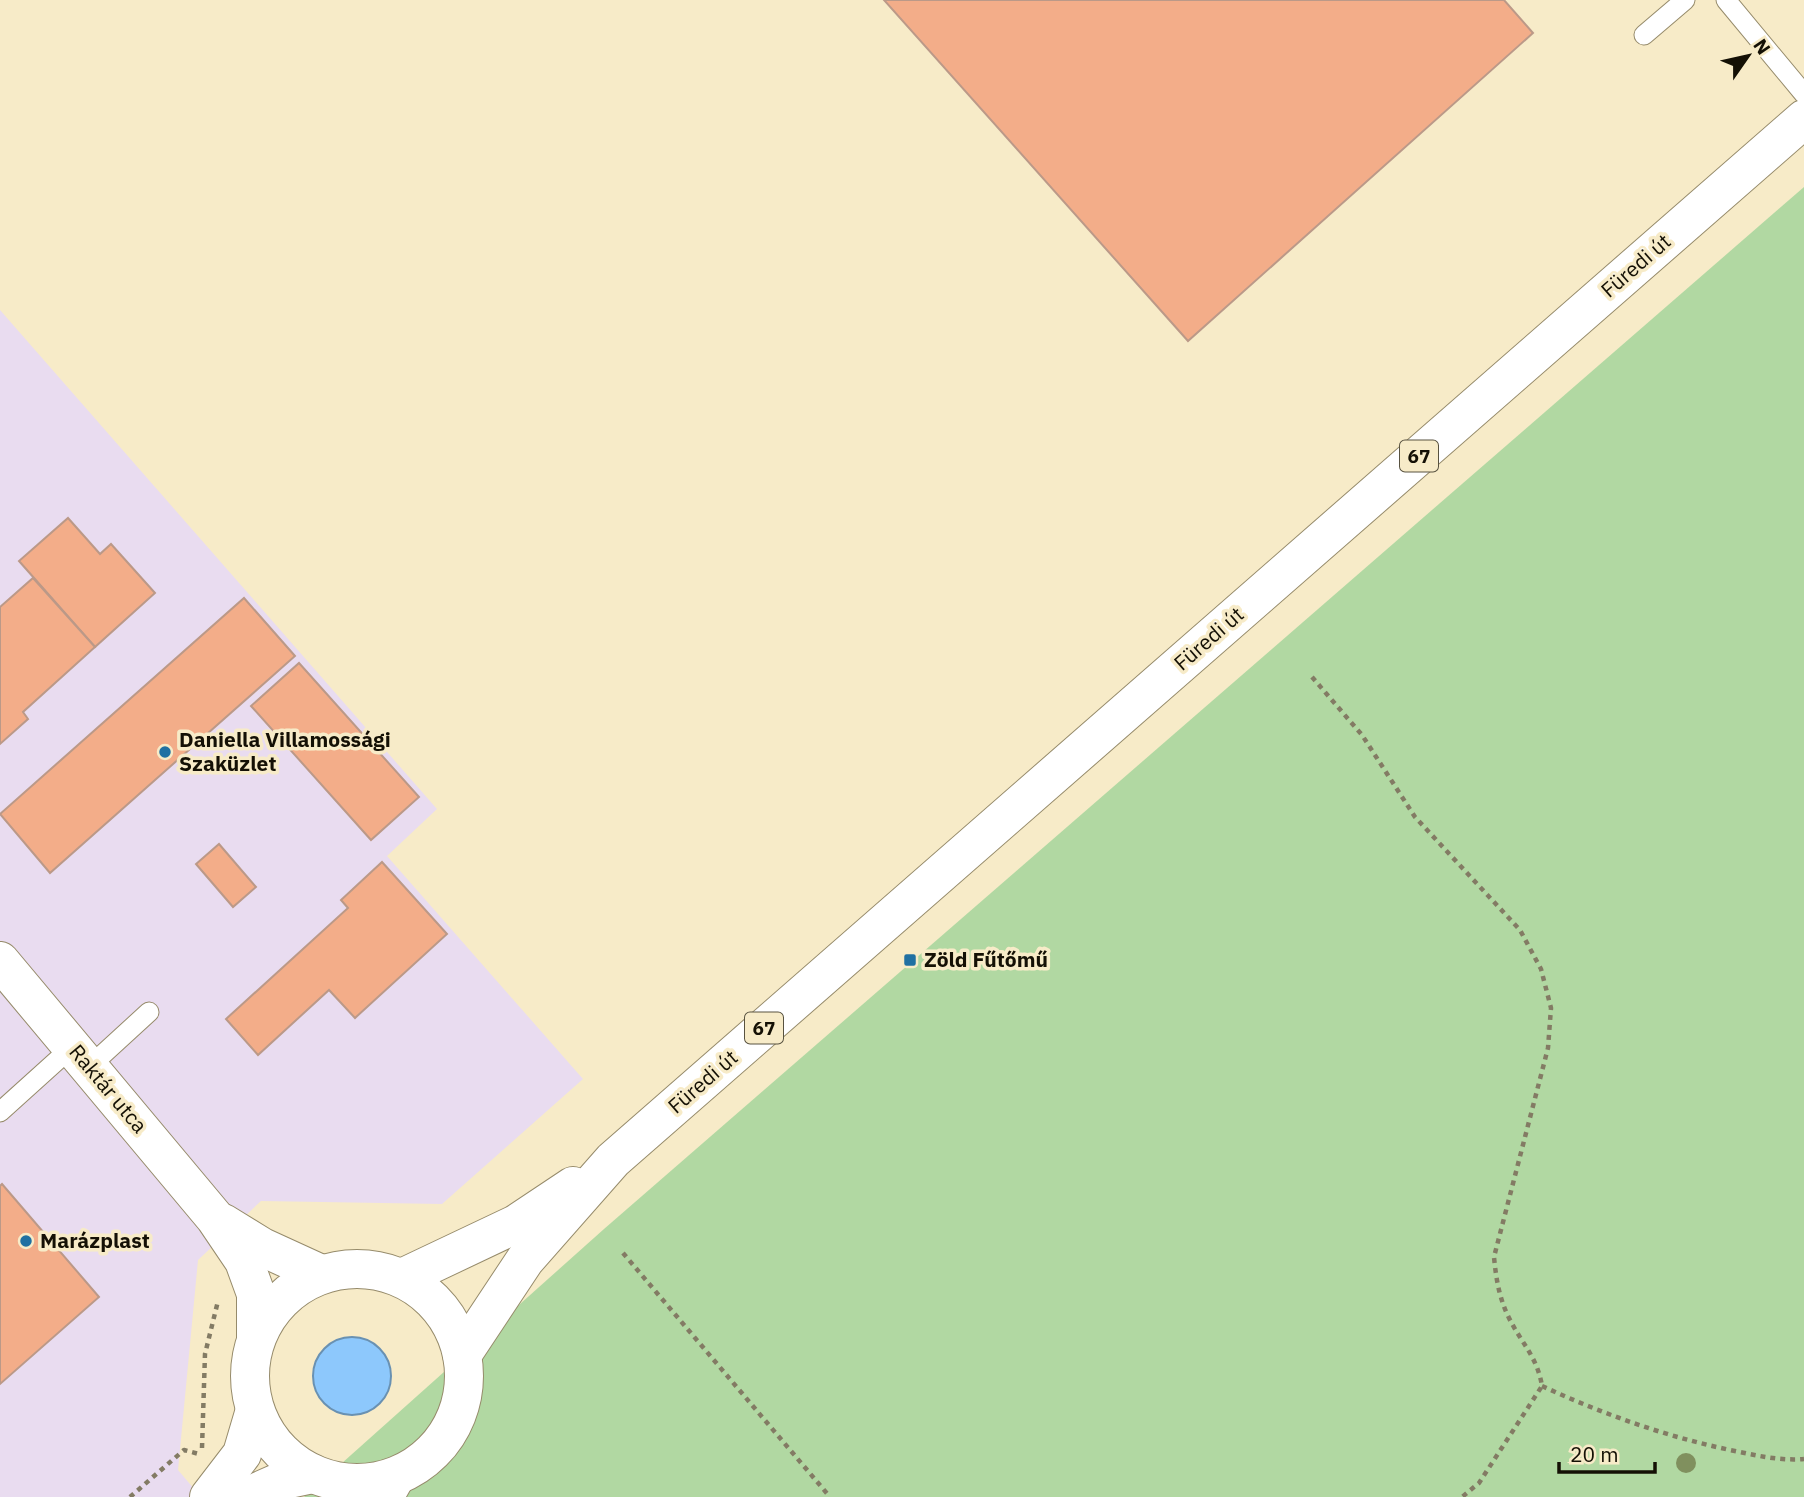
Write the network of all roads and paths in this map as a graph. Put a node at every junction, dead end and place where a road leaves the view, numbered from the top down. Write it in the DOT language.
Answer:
graph roads {
  1 [pos="1685,0"];
  2 [pos="1726,0"];
  3 [pos="1644,35"];
  4 [pos="1804,94"];
  5 [pos="1804,119"];
  6 [pos="1312,677"];
  7 [pos="0,961"];
  8 [pos="149,1012"];
  9 [pos="81,1057"];
  10 [pos="0,1112"];
  11 [pos="613,1160"];
  12 [pos="215,1218"];
  13 [pos="623,1253"];
  14 [pos="321,1274"];
  15 [pos="402,1278"];
  16 [pos="219,1296"];
  17 [pos="256,1338"];
  18 [pos="462,1354"];
  19 [pos="1542,1386"];
  20 [pos="254,1410"];
  21 [pos="1804,1459"];
  22 [pos="403,1483"];
  23 [pos="335,1485"];
  24 [pos="131,1497"];
  25 [pos="209,1497"];
  26 [pos="246,1497"];
  27 [pos="830,1497"];
  28 [pos="1462,1497"];
  1 -- 3 [label="lane"];
  2 -- 4 [label="lane"];
  5 -- 11 [label="main road, Füredi út / 67"];
  6 -- 19 [label="path"];
  7 -- 9 [label="main road, Raktár utca"];
  8 -- 9 [label="lane"];
  9 -- 10 [label="lane"];
  9 -- 12 [label="main road, Raktár utca"];
  11 -- 15 [label="main road, Füredi út / 67"];
  11 -- 18 [label="main road, Füredi út / 67"];
  12 -- 14 [label="main road, Raktár utca"];
  12 -- 17 [label="main road, Raktár utca"];
  13 -- 27 [label="path"];
  14 -- 15 [label="main road"];
  14 -- 17 [label="main road"];
  15 -- 18 [label="main road"];
  16 -- 24 [label="path"];
  17 -- 20 [label="main road"];
  18 -- 22 [label="main road"];
  19 -- 21 [label="path"];
  19 -- 28 [label="path"];
  20 -- 23 [label="main road"];
  20 -- 25 [label="main road"];
  22 -- 23 [label="main road"];
  23 -- 26 [label="main road"];
}
